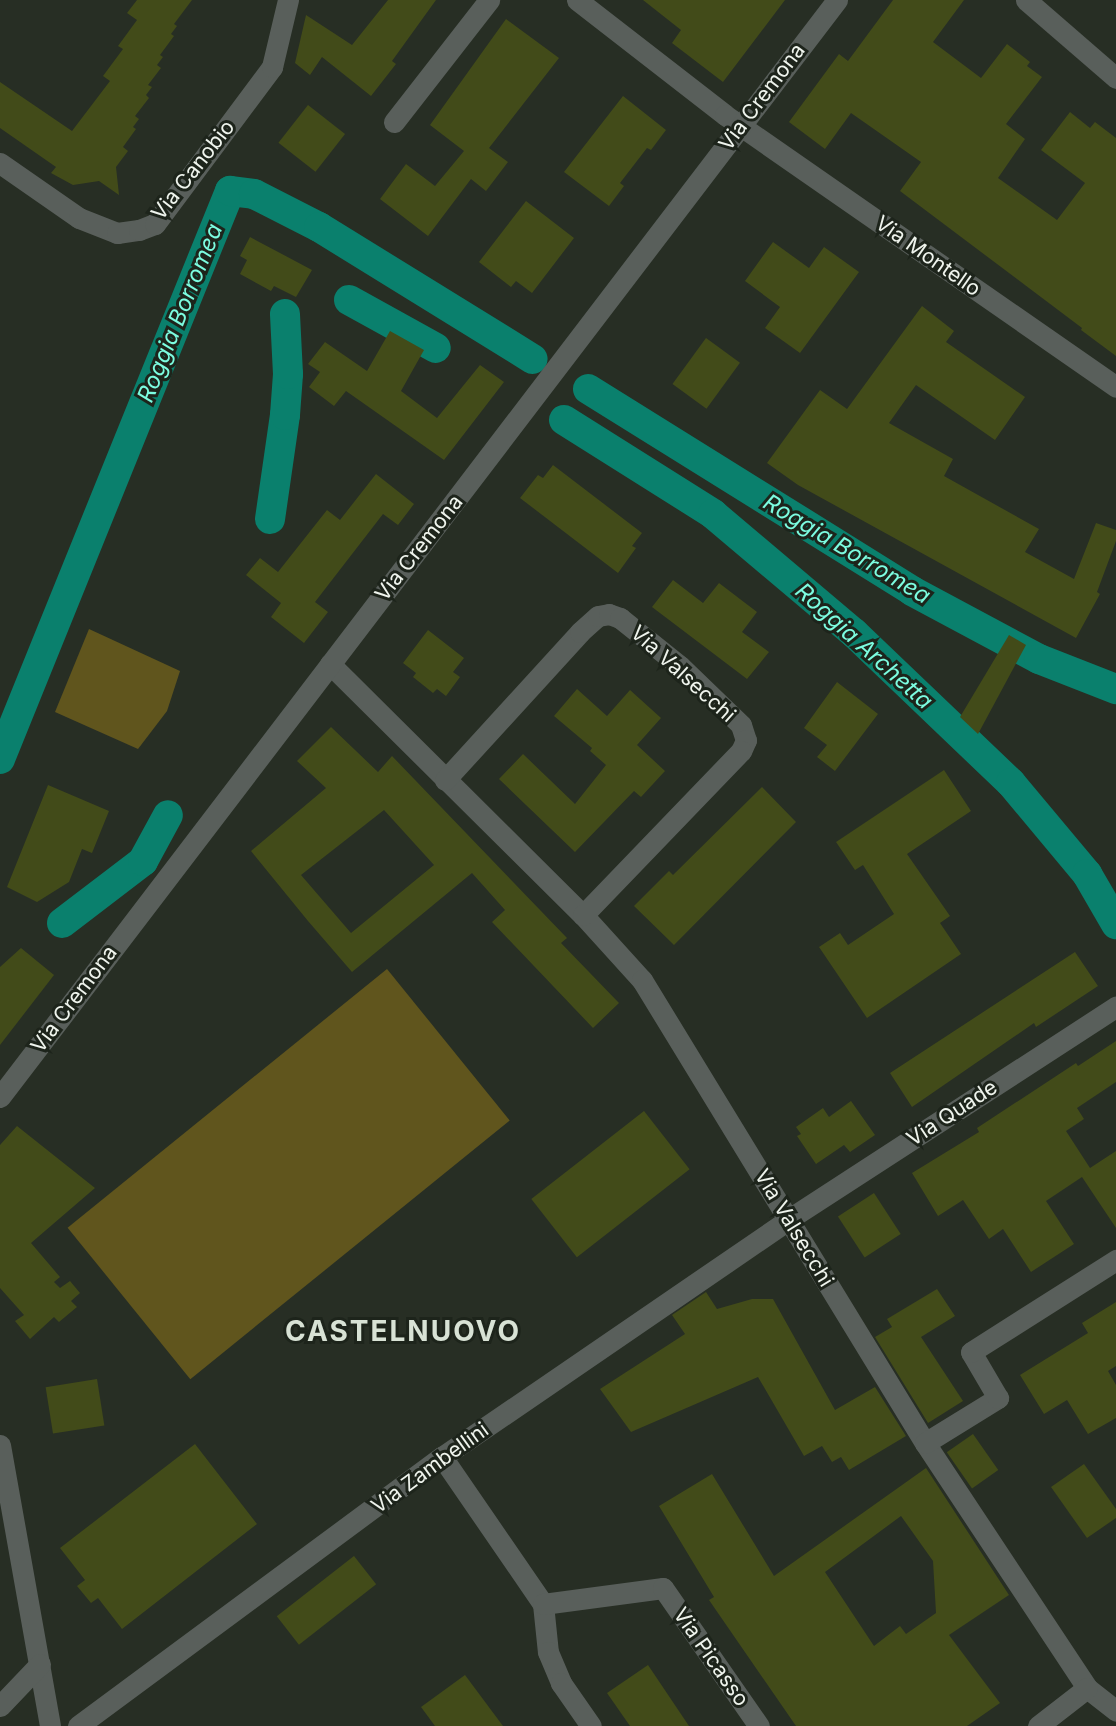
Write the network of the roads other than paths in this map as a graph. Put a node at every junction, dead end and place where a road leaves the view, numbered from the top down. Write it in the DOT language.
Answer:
graph roads {
  1 [pos="288,0"];
  2 [pos="489,0"];
  3 [pos="577,0"];
  4 [pos="837,0"];
  5 [pos="1026,0"];
  6 [pos="1116,78"];
  7 [pos="394,122"];
  8 [pos="740,125"];
  9 [pos="0,163"];
  10 [pos="1116,387"];
  11 [pos="330,664"];
  12 [pos="445,780"];
  13 [pos="583,915"];
  14 [pos="1116,1007"];
  15 [pos="0,1097"];
  16 [pos="789,1219"];
  17 [pos="1116,1260"];
  18 [pos="925,1443"];
  19 [pos="0,1446"];
  20 [pos="442,1457"];
  21 [pos="543,1604"];
  22 [pos="40,1664"];
  23 [pos="1087,1688"];
  24 [pos="0,1706"];
  25 [pos="1116,1711"];
  26 [pos="50,1726"];
  27 [pos="78,1726"];
  28 [pos="591,1726"];
  29 [pos="759,1726"];
  30 [pos="1038,1726"];
  1 -- 9 [label="street, Via Canobio"];
  2 -- 7 [label="street"];
  3 -- 8 [label="street"];
  4 -- 8 [label="street, Via Cremona"];
  5 -- 6 [label="street"];
  8 -- 10 [label="street, Via Montello"];
  8 -- 11 [label="street, Via Cremona"];
  11 -- 12 [label="street, Via Valsecchi"];
  11 -- 15 [label="street, Via Cremona"];
  12 -- 13 [label="street, Via Valsecchi"];
  12 -- 13 [label="street, Via Valsecchi"];
  13 -- 16 [label="street, Via Valsecchi"];
  14 -- 16 [label="street, Via Quade"];
  16 -- 18 [label="street, Via Valsecchi"];
  16 -- 20 [label="street, Via Zambellini"];
  17 -- 18 [label="street"];
  18 -- 23 [label="street, Via Valsecchi"];
  19 -- 22 [label="street"];
  20 -- 21 [label="street"];
  20 -- 27 [label="street, Via Zambellini"];
  21 -- 28 [label="street"];
  21 -- 29 [label="street, Via Picasso"];
  22 -- 24 [label="street"];
  22 -- 26 [label="street"];
  23 -- 25 [label="street, Via Valsecchi"];
  23 -- 30 [label="street"];
}
